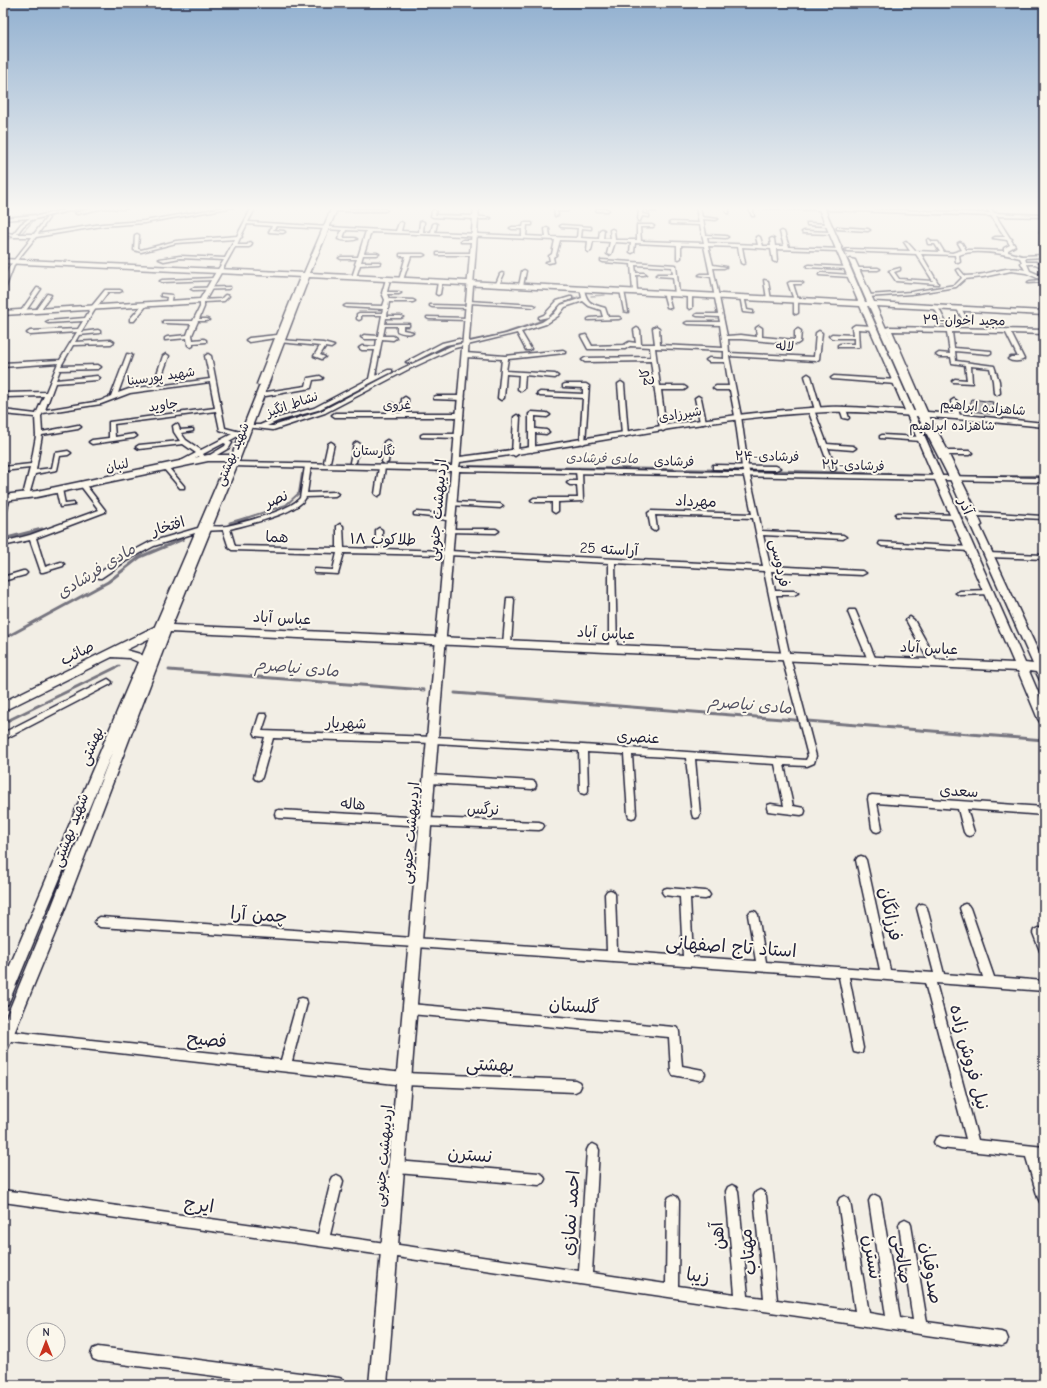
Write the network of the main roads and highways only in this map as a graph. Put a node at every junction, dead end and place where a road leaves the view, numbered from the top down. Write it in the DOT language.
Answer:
graph roads {
  1 [pos="232,272"];
  2 [pos="307,272"];
  3 [pos="319,272"];
  4 [pos="849,272"];
  5 [pos="857,272"];
  6 [pos="304,276"];
  7 [pos="325,276"];
  8 [pos="856,286"];
  9 [pos="864,286"];
  10 [pos="871,300"];
  11 [pos="863,304"];
  12 [pos="1044,313"];
  13 [pos="234,460"];
  14 [pos="5,498"];
  15 [pos="161,628"];
  16 [pos="109,654"];
  17 [pos="1021,667"];
  18 [pos="1043,671"];
  19 [pos="3,707"];
  20 [pos="1044,719"];
  21 [pos="15,972"];
  22 [pos="32,972"];
  23 [pos="3,999"];
  24 [pos="4,1040"];
  1 -- 6 [label="main road"];
  2 -- 6 [label="main road, شهید بهشتی"];
  3 -- 7 [label="main road"];
  4 -- 8 [label="main road, آذر"];
  5 -- 9 [label="main road, آذر"];
  6 -- 7 [label="main road"];
  6 -- 13 [label="main road, شهید بهشتی"];
  7 -- 11 [label="main road"];
  8 -- 9 [label="main road"];
  8 -- 11 [label="main road, آذر"];
  9 -- 10 [label="main road, آذر"];
  10 -- 11 [label="main road"];
  10 -- 12 [label="main road"];
  10 -- 18 [label="main road, آذر"];
  11 -- 17 [label="main road, آذر"];
  13 -- 14 [label="main road, لنبان"];
  13 -- 15 [label="main road, شهید بهشتی"];
  15 -- 16 [label="main road, صائب"];
  15 -- 17 [label="main road, عباس آباد"];
  15 -- 22 [label="main road, شهید بهشتی"];
  16 -- 19 [label="main road, صائب"];
  16 -- 21 [label="main road, بهشتی"];
  17 -- 18 [label="main road, عباس آباد"];
  17 -- 20 [label="main road, آذر"];
  21 -- 22 [label="main road"];
  21 -- 23 [label="main road, بهشتی"];
  22 -- 24 [label="main road, شهید بهشتی"];
}
